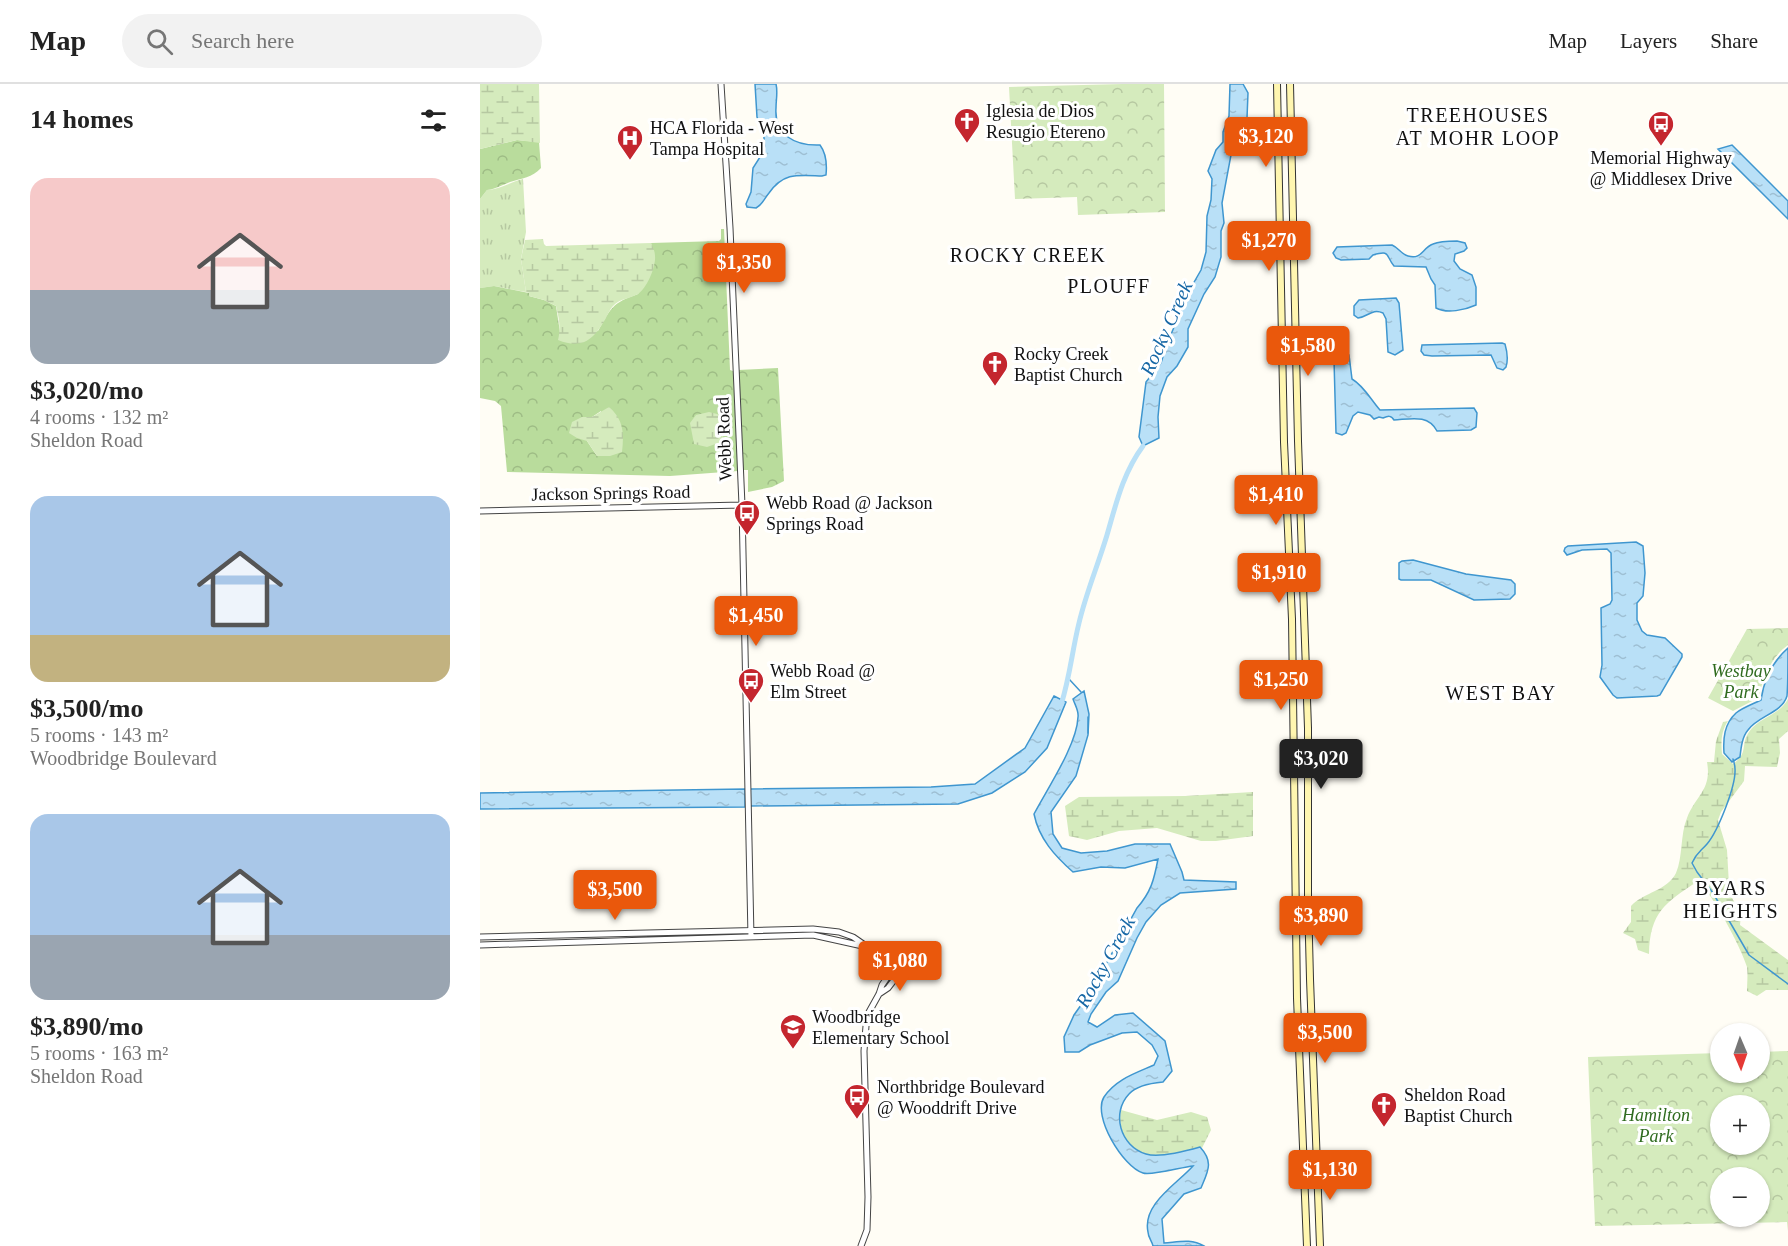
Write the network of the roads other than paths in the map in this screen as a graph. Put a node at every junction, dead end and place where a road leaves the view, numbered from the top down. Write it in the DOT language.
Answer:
graph roads {
  1 [pos="721,84"];
  2 [pos="1277,84"];
  3 [pos="1290,84"];
  4 [pos="742,505"];
  5 [pos="480,511"];
  6 [pos="751,934"];
  7 [pos="480,937"];
  8 [pos="480,945"];
  9 [pos="901,970"];
  10 [pos="879,994"];
  11 [pos="1315,1126"];
  12 [pos="1302,1127"];
  13 [pos="861,1246"];
  14 [pos="1307,1246"];
  15 [pos="1320,1246"];
  1 -- 4 [label="street, Webb Road"];
  2 -- 12 [label="main road"];
  3 -- 11 [label="main road"];
  4 -- 5 [label="street, Jackson Springs Road"];
  4 -- 6 [label="street, Webb Road"];
  6 -- 7 [label="street"];
  6 -- 8 [label="street"];
  6 -- 10 [label="street"];
  9 -- 10 [label="street"];
  10 -- 13 [label="street"];
  11 -- 12 [label="main road"];
  11 -- 15 [label="main road"];
  12 -- 14 [label="main road"];
}
